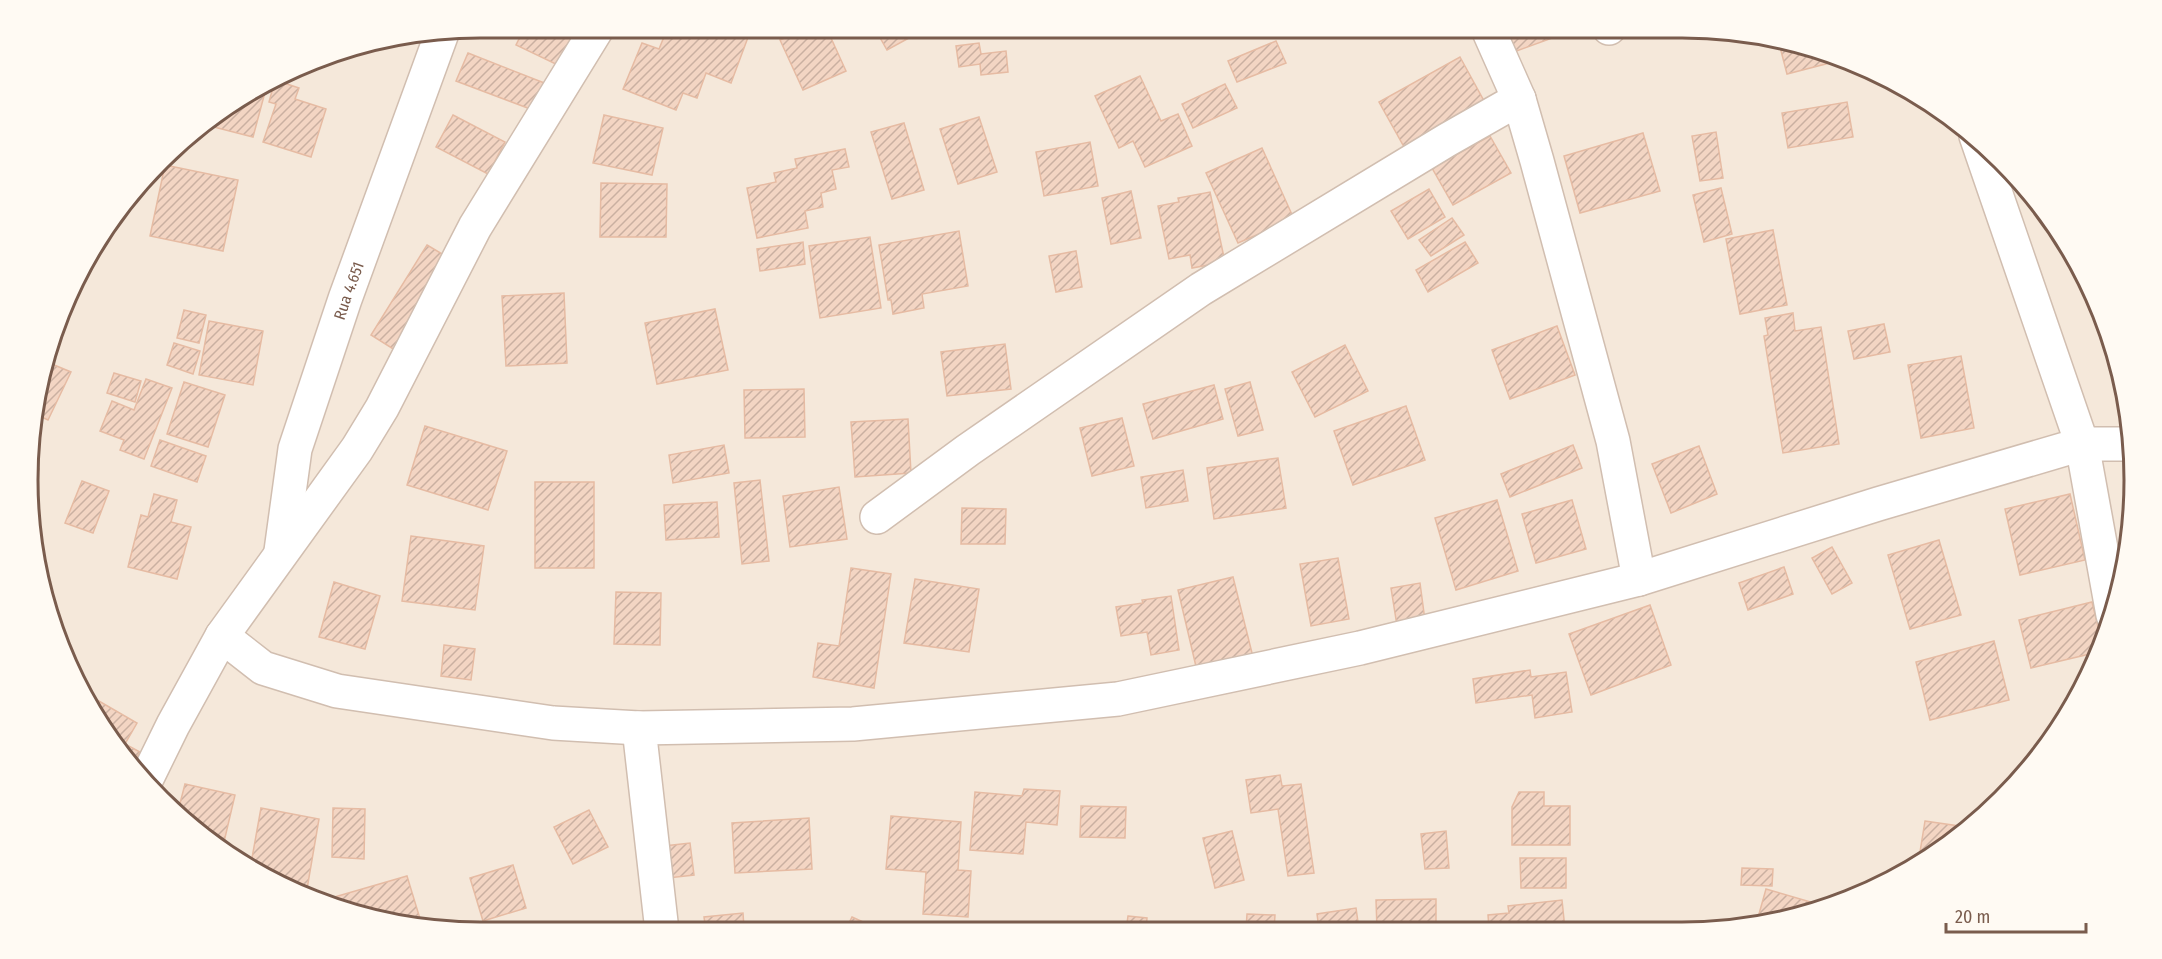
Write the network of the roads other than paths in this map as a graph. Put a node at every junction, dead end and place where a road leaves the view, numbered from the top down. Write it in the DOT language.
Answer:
graph roads {
  1 [pos="591,38"];
  2 [pos="1492,38"];
  3 [pos="440,39"];
  4 [pos="1519,99"];
  5 [pos="1983,155"];
  6 [pos="2082,444"];
  7 [pos="2123,444"];
  8 [pos="878,517"];
  9 [pos="280,554"];
  10 [pos="1639,579"];
  11 [pos="2109,594"];
  12 [pos="222,636"];
  13 [pos="639,728"];
  14 [pos="149,773"];
  15 [pos="661,922"];
  1 -- 9 [label="street"];
  2 -- 4 [label="street"];
  3 -- 9 [label="street, Rua 4.651"];
  4 -- 8 [label="street"];
  4 -- 10 [label="street"];
  5 -- 6 [label="street"];
  6 -- 7 [label="street"];
  6 -- 10 [label="street"];
  6 -- 11 [label="street"];
  9 -- 12 [label="street"];
  10 -- 13 [label="street"];
  12 -- 13 [label="street"];
  12 -- 14 [label="street"];
  13 -- 15 [label="street"];
}
